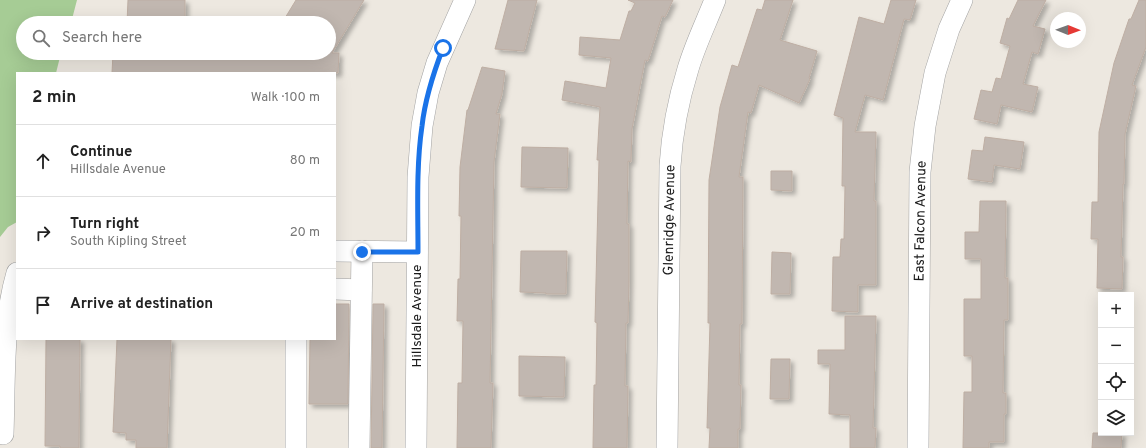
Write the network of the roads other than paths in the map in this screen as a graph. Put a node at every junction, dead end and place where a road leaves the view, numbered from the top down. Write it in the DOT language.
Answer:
graph roads {
  1 [pos="465,0"];
  2 [pos="715,0"];
  3 [pos="962,0"];
  4 [pos="336,251"];
  5 [pos="362,252"];
  6 [pos="418,252"];
  7 [pos="16,276"];
  8 [pos="336,289"];
  9 [pos="361,290"];
  10 [pos="296,340"];
  11 [pos="3,434"];
  12 [pos="296,448"];
  13 [pos="359,448"];
  14 [pos="416,448"];
  15 [pos="667,448"];
  16 [pos="918,448"];
  1 -- 6 [label="street, Hillsdale Avenue"];
  2 -- 15 [label="street, Glenridge Avenue"];
  3 -- 16 [label="street, East Falcon Avenue"];
  4 -- 5 [label="street"];
  5 -- 6 [label="street"];
  5 -- 9 [label="street"];
  6 -- 14 [label="street, Hillsdale Avenue"];
  7 -- 11 [label="street"];
  8 -- 9 [label="street"];
  9 -- 13 [label="street"];
  10 -- 12 [label="street"];
}
